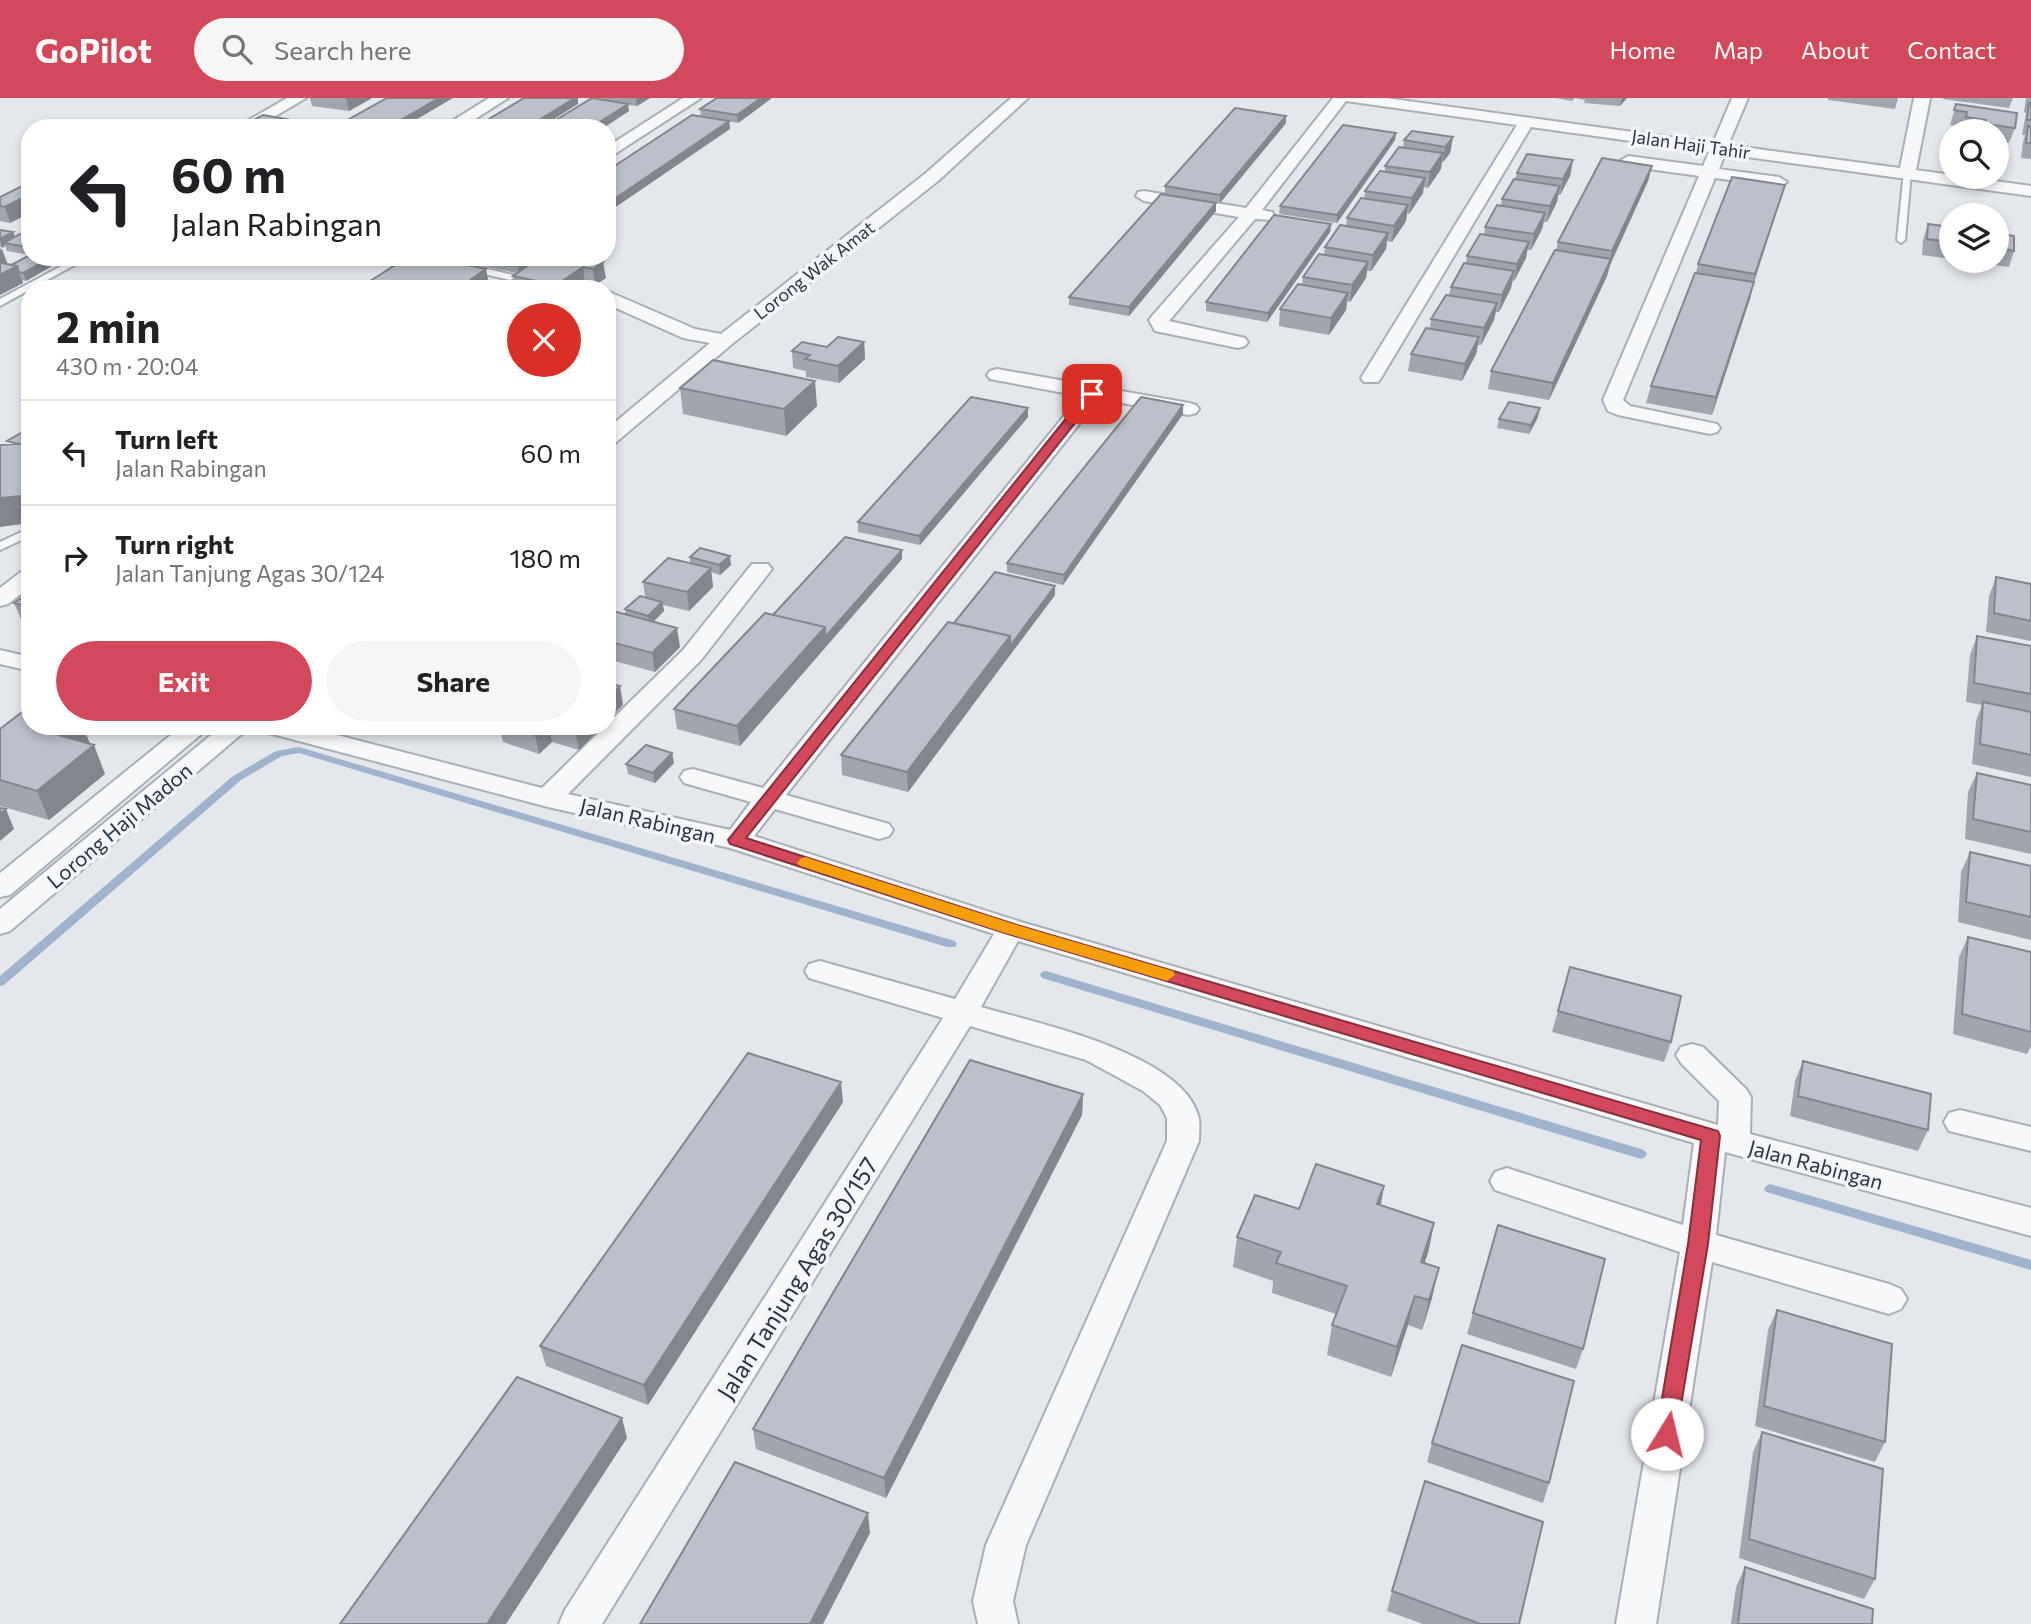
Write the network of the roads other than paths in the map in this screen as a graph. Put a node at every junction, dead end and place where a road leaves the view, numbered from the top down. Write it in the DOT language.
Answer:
graph roads {
  1 [pos="298,98"];
  2 [pos="500,98"];
  3 [pos="693,98"];
  4 [pos="1020,98"];
  5 [pos="1341,98"];
  6 [pos="1352,98"];
  7 [pos="1740,98"];
  8 [pos="1922,98"];
  9 [pos="1524,115"];
  10 [pos="260,119"];
  11 [pos="464,119"];
  12 [pos="616,148"];
  13 [pos="1720,148"];
  14 [pos="1628,161"];
  15 [pos="1710,172"];
  16 [pos="1907,173"];
  17 [pos="1779,182"];
  18 [pos="2031,191"];
  19 [pos="1144,196"];
  20 [pos="1251,213"];
  21 [pos="1286,220"];
  22 [pos="1901,240"];
  23 [pos="68,266"];
  24 [pos="462,267"];
  25 [pos="510,276"];
  26 [pos="42,280"];
  27 [pos="21,292"];
  28 [pos="616,301"];
  29 [pos="0,303"];
  30 [pos="725,340"];
  31 [pos="1238,342"];
  32 [pos="997,375"];
  33 [pos="1371,378"];
  34 [pos="1092,394"];
  35 [pos="1189,409"];
  36 [pos="1710,428"];
  37 [pos="616,433"];
  38 [pos="21,536"];
  39 [pos="0,547"];
  40 [pos="760,569"];
  41 [pos="21,583"];
  42 [pos="0,598"];
  43 [pos="0,657"];
  44 [pos="21,662"];
  45 [pos="616,730"];
  46 [pos="187,735"];
  47 [pos="228,735"];
  48 [pos="305,735"];
  49 [pos="611,735"];
  50 [pos="693,776"];
  51 [pos="548,798"];
  52 [pos="771,798"];
  53 [pos="879,830"];
  54 [pos="736,840"];
  55 [pos="0,888"];
  56 [pos="0,924"];
  57 [pos="1011,929"];
  58 [pos="820,971"];
  59 [pos="962,1013"];
  60 [pos="1692,1055"];
  61 [pos="1960,1122"];
  62 [pos="1723,1139"];
  63 [pos="2031,1139"];
  64 [pos="1507,1181"];
  65 [pos="2031,1222"];
  66 [pos="1698,1244"];
  67 [pos="1889,1298"];
  68 [pos="579,1624"];
  69 [pos="998,1624"];
  70 [pos="1636,1624"];
  1 -- 10 [label="street"];
  2 -- 11 [label="street"];
  3 -- 12 [label="street"];
  4 -- 30 [label="street, Lorong Wak Amat"];
  5 -- 20 [label="street"];
  6 -- 9 [label="street, Jalan Haji Tahir"];
  7 -- 13 [label="street"];
  8 -- 16 [label="street"];
  9 -- 13 [label="street, Jalan Haji Tahir"];
  9 -- 33 [label="street"];
  13 -- 15 [label="street"];
  13 -- 16 [label="street, Jalan Haji Tahir"];
  14 -- 15 [label="street"];
  15 -- 17 [label="street"];
  15 -- 36 [label="street"];
  16 -- 18 [label="street, Jalan Haji Tahir"];
  16 -- 22 [label="lane"];
  19 -- 20 [label="street"];
  20 -- 21 [label="street"];
  20 -- 31 [label="street"];
  23 -- 26 [label="lane"];
  24 -- 25 [label="lane"];
  27 -- 29 [label="lane"];
  28 -- 30 [label="street"];
  30 -- 37 [label="street, Lorong Wak Amat"];
  32 -- 34 [label="street"];
  34 -- 35 [label="street"];
  34 -- 52 [label="street"];
  38 -- 39 [label="lane"];
  40 -- 45 [label="street"];
  41 -- 42 [label="street"];
  43 -- 44 [label="street"];
  46 -- 55 [label="street"];
  47 -- 56 [label="street, Lorong Haji Madon"];
  48 -- 51 [label="street, Jalan Rabingan"];
  49 -- 51 [label="street"];
  50 -- 52 [label="street"];
  51 -- 54 [label="street, Jalan Rabingan"];
  52 -- 53 [label="street"];
  52 -- 54 [label="street"];
  54 -- 57 [label="street, Jalan Rabingan"];
  57 -- 59 [label="street, Jalan Tanjung Agas 30/157"];
  57 -- 62 [label="street, Jalan Rabingan"];
  58 -- 59 [label="street"];
  59 -- 68 [label="street, Jalan Tanjung Agas 30/157"];
  59 -- 69 [label="street"];
  60 -- 62 [label="street"];
  61 -- 63 [label="street"];
  62 -- 65 [label="street, Jalan Rabingan"];
  62 -- 66 [label="street"];
  64 -- 66 [label="street"];
  66 -- 67 [label="street"];
  66 -- 70 [label="street"];
}
